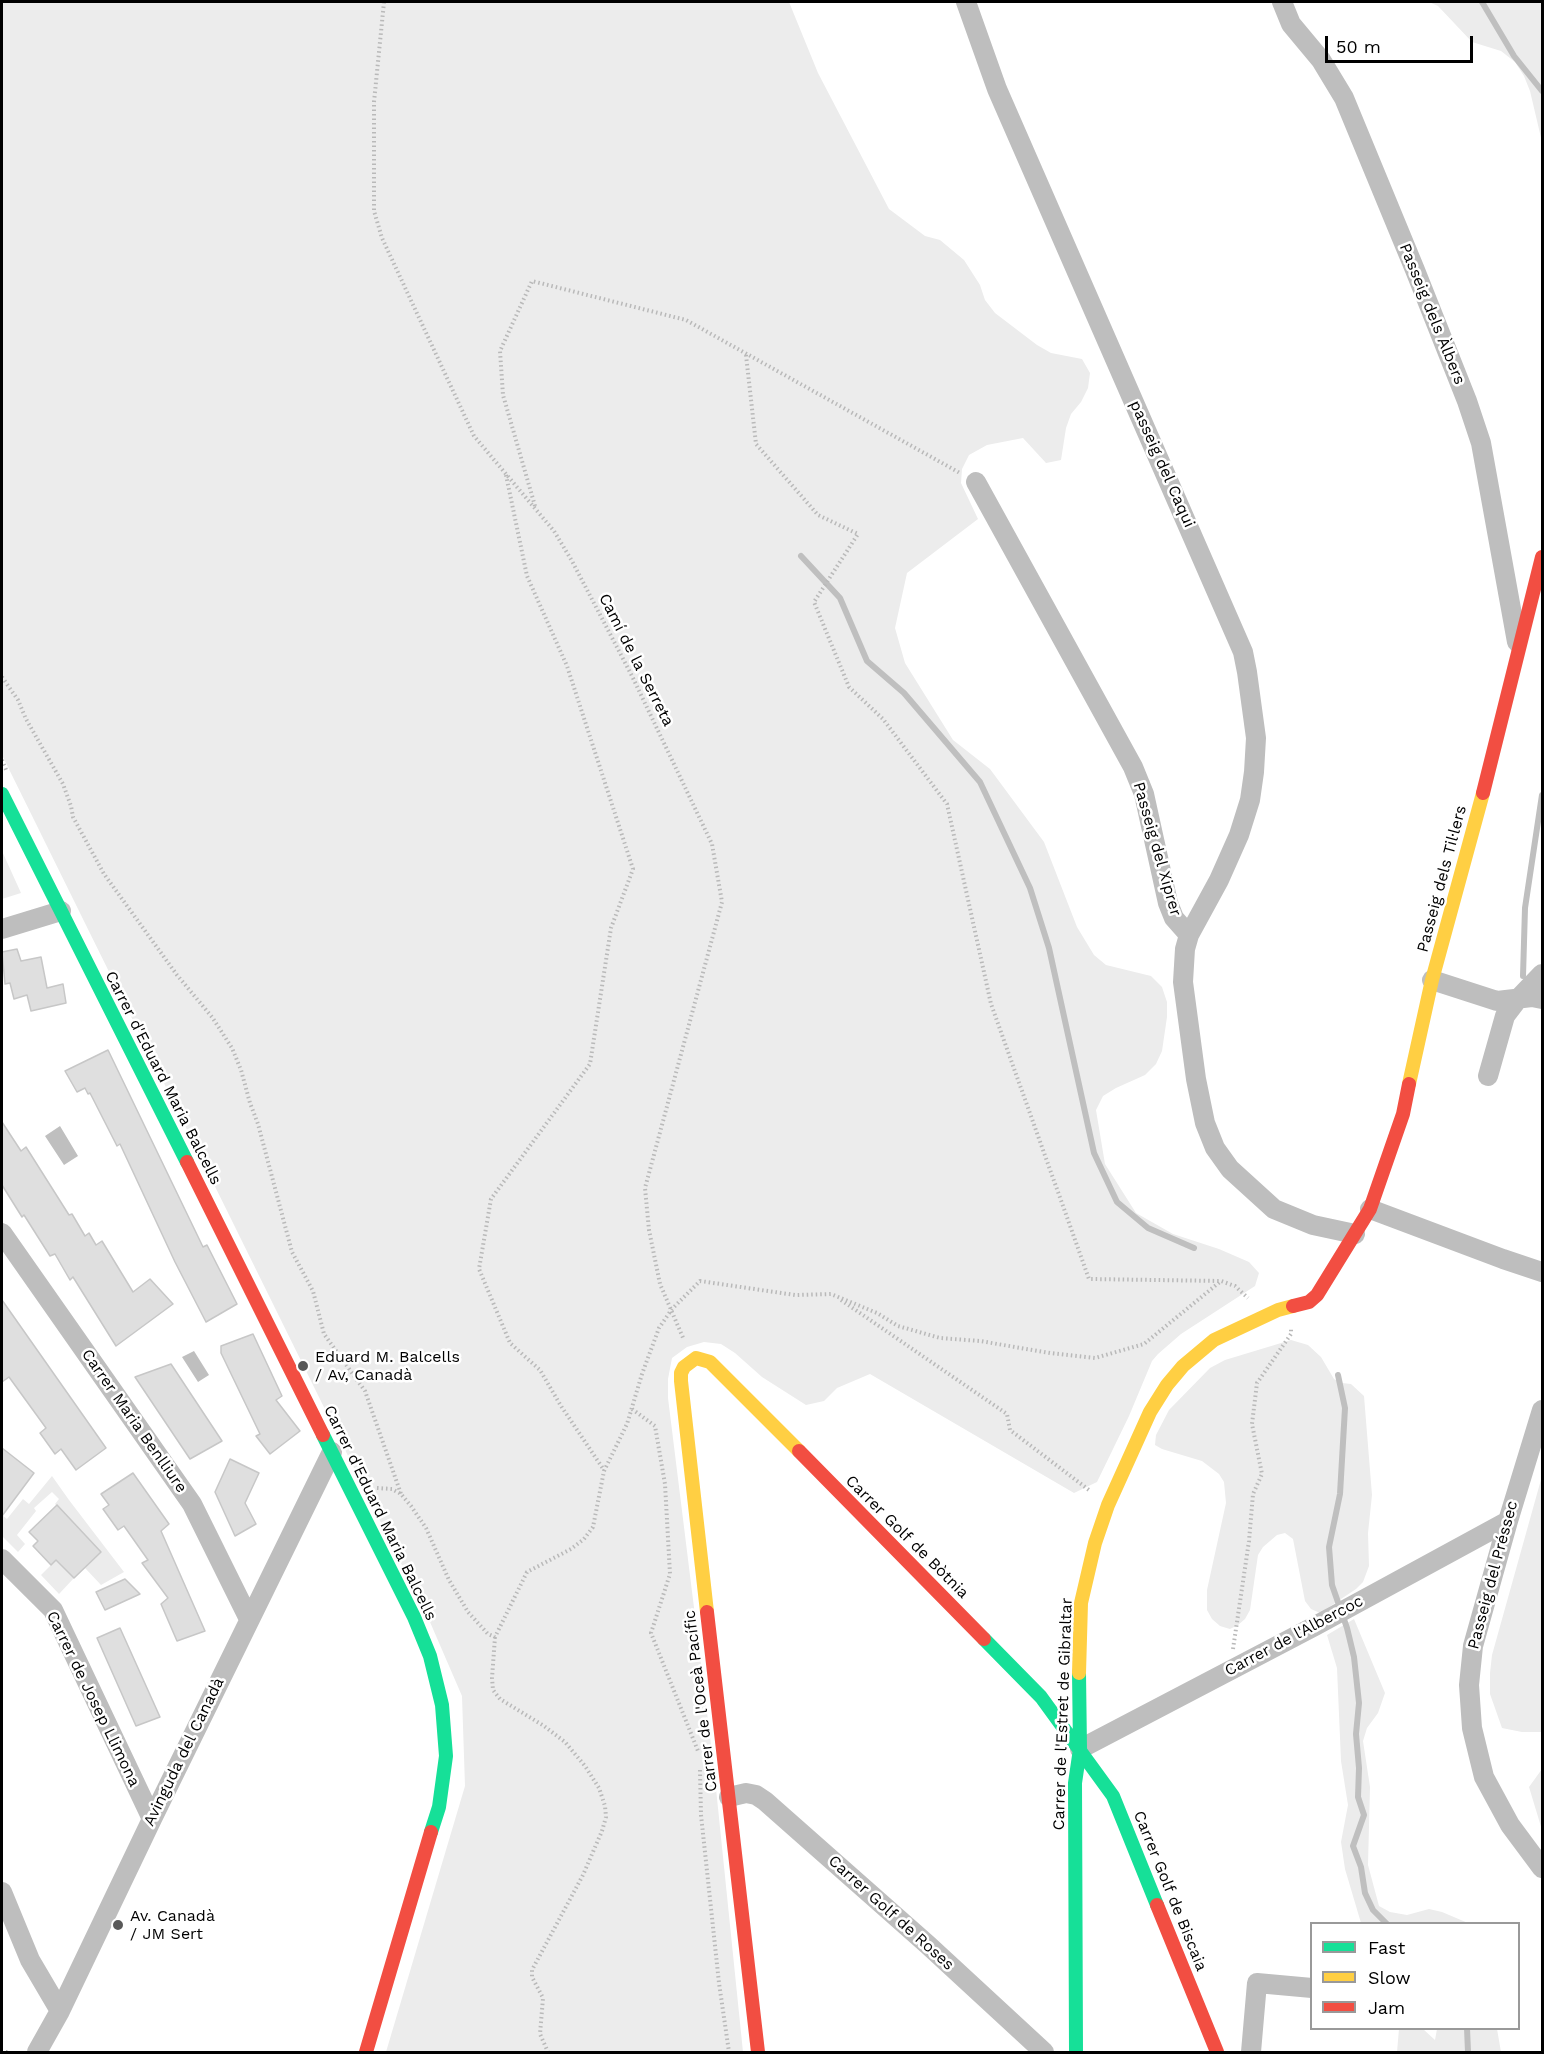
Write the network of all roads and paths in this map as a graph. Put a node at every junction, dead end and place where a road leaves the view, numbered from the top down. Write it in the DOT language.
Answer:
graph roads {
  1 [pos="384,2"];
  2 [pos="966,2"];
  3 [pos="1282,2"];
  4 [pos="746,355"];
  5 [pos="506,475"];
  6 [pos="976,482"];
  7 [pos="536,510"];
  8 [pos="1542,556"];
  9 [pos="1519,651"];
  10 [pos="2,676"];
  11 [pos="2,794"];
  12 [pos="61,911"];
  13 [pos="2,929"];
  14 [pos="1189,934"];
  15 [pos="1542,974"];
  16 [pos="1431,980"];
  17 [pos="1518,999"];
  18 [pos="1542,999"];
  19 [pos="1488,1076"];
  20 [pos="1371,1209"];
  21 [pos="2,1233"];
  22 [pos="1355,1234"];
  23 [pos="1542,1272"];
  24 [pos="1221,1281"];
  25 [pos="831,1294"];
  26 [pos="1256,1301"];
  27 [pos="1290,1308"];
  28 [pos="672,1309"];
  29 [pos="697,1359"];
  30 [pos="632,1409"];
  31 [pos="1542,1410"];
  32 [pos="332,1452"];
  33 [pos="604,1471"];
  34 [pos="1108,1505"];
  35 [pos="1508,1521"];
  36 [pos="2,1558"];
  37 [pos="249,1619"];
  38 [pos="495,1637"];
  39 [pos="1230,1671"];
  40 [pos="1080,1749"];
  41 [pos="699,1754"];
  42 [pos="699,1764"];
  43 [pos="729,1797"];
  44 [pos="152,1819"];
  45 [pos="1542,1868"];
  46 [pos="3,1898"];
  47 [pos="1310,1988"];
  48 [pos="60,2011"];
  49 [pos="37,2052"];
  50 [pos="366,2052"];
  51 [pos="548,2052"];
  52 [pos="729,2052"];
  53 [pos="758,2052"];
  54 [pos="1044,2052"];
  55 [pos="1076,2052"];
  56 [pos="1217,2052"];
  57 [pos="1251,2052"];
  1 -- 5 [label="path, Camí de la Serreta"];
  2 -- 14 [label="street, passeig del Caqui"];
  3 -- 9 [label="street, Passeig dels Àlbers"];
  4 -- 6 [label="path"];
  4 -- 7 [label="path"];
  4 -- 24 [label="path"];
  5 -- 7 [label="path, Camí de la Serreta"];
  5 -- 33 [label="path"];
  6 -- 14 [label="street, Passeig del Xiprer"];
  7 -- 28 [label="path, Camí de la Serreta"];
  8 -- 9 [label="street, Passeig dels Til·lers"];
  9 -- 16 [label="street, Passeig dels Til·lers"];
  10 -- 38 [label="path"];
  11 -- 12 [label="street, Carrer d'Eduard Maria Balcells"];
  12 -- 13 [label="street"];
  12 -- 32 [label="street, Carrer d'Eduard Maria Balcells"];
  14 -- 22 [label="street, Passeig del Xiprer"];
  15 -- 17 [label="street"];
  16 -- 17 [label="street"];
  16 -- 20 [label="street, Passeig dels Til·lers"];
  17 -- 18 [label="street"];
  17 -- 19 [label="street"];
  20 -- 22 [label="street, Carrer de l'Estret de Gibraltar"];
  20 -- 23 [label="street"];
  21 -- 37 [label="street, Carrer Maria Benlliure"];
  22 -- 27 [label="street, Carrer de l'Estret de Gibraltar"];
  24 -- 25 [label="path"];
  24 -- 26 [label="path"];
  25 -- 28 [label="path"];
  25 -- 34 [label="path"];
  27 -- 34 [label="street, Carrer de l'Estret de Gibraltar"];
  27 -- 39 [label="path"];
  28 -- 29 [label="path, Camí de la Serreta"];
  28 -- 30 [label="path"];
  29 -- 40 [label="street, Carrer Golf de Bòtnia"];
  29 -- 43 [label="street, Carrer de l'Oceà Pacífic"];
  30 -- 33 [label="path"];
  30 -- 41 [label="path"];
  31 -- 35 [label="street, Passeig del Préssec"];
  32 -- 37 [label="street, Avinguda del Canadà"];
  32 -- 50 [label="street, Carrer d'Eduard Maria Balcells"];
  33 -- 38 [label="path"];
  34 -- 40 [label="street, Carrer de l'Estret de Gibraltar"];
  35 -- 39 [label="street, Carrer de l'Albercoc"];
  35 -- 45 [label="street, Passeig del Préssec"];
  36 -- 44 [label="street, Carrer de Josep Llimona"];
  37 -- 44 [label="street, Avinguda del Canadà"];
  38 -- 51 [label="path"];
  39 -- 40 [label="street, Carrer de l'Albercoc"];
  40 -- 55 [label="street, Carrer de l'Estret de Gibraltar"];
  40 -- 56 [label="street, Carrer Golf de Biscaia"];
  42 -- 52 [label="path"];
  43 -- 53 [label="street, Carrer de l'Oceà Pacífic"];
  43 -- 54 [label="street, Carrer Golf de Roses"];
  44 -- 48 [label="street, Avinguda del Canadà"];
  46 -- 48 [label="street"];
  47 -- 57 [label="street"];
  48 -- 49 [label="street, Avinguda del Canadà"];
}
